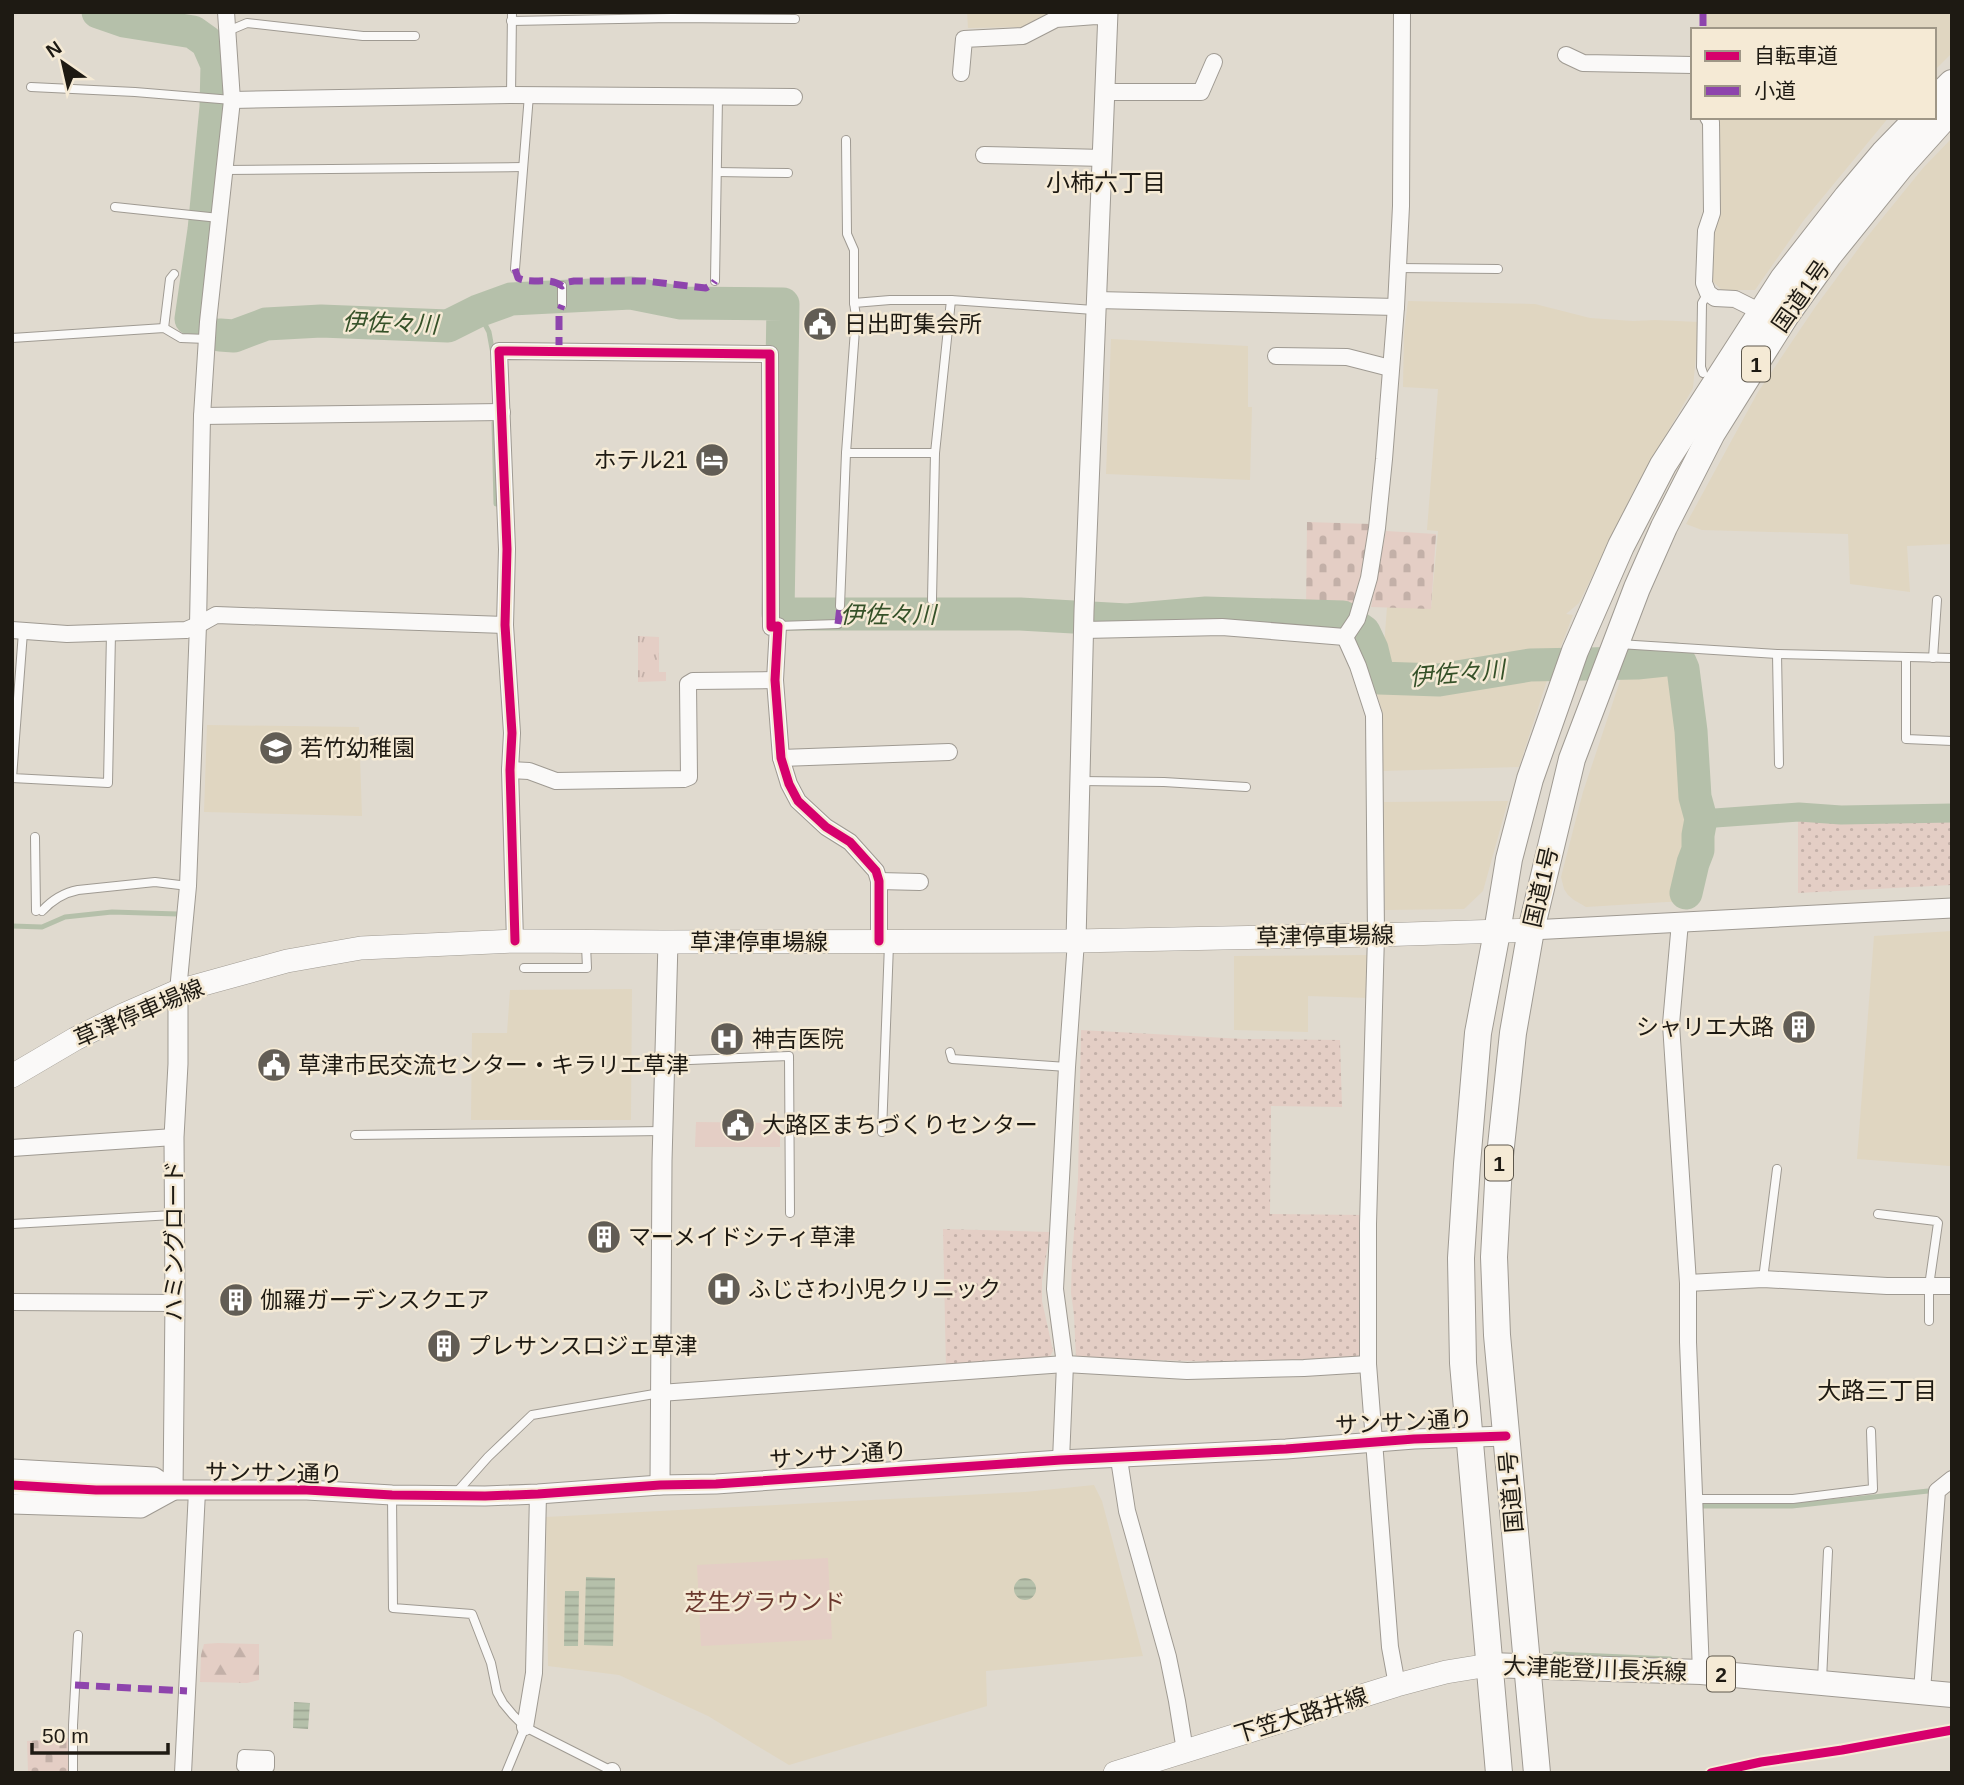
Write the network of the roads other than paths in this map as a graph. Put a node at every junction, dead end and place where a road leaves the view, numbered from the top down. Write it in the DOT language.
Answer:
graph roads {
  1 [pos="226,12"];
  2 [pos="1402,12"];
  3 [pos="1108,15"];
  4 [pos="511,17"];
  5 [pos="795,19"];
  6 [pos="228,31"];
  7 [pos="415,36"];
  8 [pos="1566,55"];
  9 [pos="1214,62"];
  10 [pos="1691,65"];
  11 [pos="961,73"];
  12 [pos="1952,83"];
  13 [pos="31,87"];
  14 [pos="1106,92"];
  15 [pos="511,95"];
  16 [pos="529,95"];
  17 [pos="718,97"];
  18 [pos="794,97"];
  19 [pos="1936,99"];
  20 [pos="232,100"];
  21 [pos="1952,110"];
  22 [pos="1709,119"];
  23 [pos="1917,119"];
  24 [pos="846,141"];
  25 [pos="984,155"];
  26 [pos="1103,158"];
  27 [pos="523,167"];
  28 [pos="224,170"];
  29 [pos="717,172"];
  30 [pos="788,173"];
  31 [pos="114,207"];
  32 [pos="219,218"];
  33 [pos="1398,268"];
  34 [pos="515,269"];
  35 [pos="1498,269"];
  36 [pos="174,274"];
  37 [pos="715,281"];
  38 [pos="562,286"];
  39 [pos="1708,293"];
  40 [pos="951,300"];
  41 [pos="854,303"];
  42 [pos="562,305"];
  43 [pos="1096,305"];
  44 [pos="1396,307"];
  45 [pos="1760,312"];
  46 [pos="164,328"];
  47 [pos="12,338"];
  48 [pos="207,339"];
  49 [pos="1276,356"];
  50 [pos="1390,369"];
  51 [pos="1703,373"];
  52 [pos="502,412"];
  53 [pos="202,416"];
  54 [pos="846,453"];
  55 [pos="935,453"];
  56 [pos="932,600"];
  57 [pos="1937,600"];
  58 [pos="840,606"];
  59 [pos="1084,622"];
  60 [pos="838,624"];
  61 [pos="198,625"];
  62 [pos="505,625"];
  63 [pos="779,626"];
  64 [pos="18,631"];
  65 [pos="111,632"];
  66 [pos="1346,637"];
  67 [pos="1777,654"];
  68 [pos="1611,656"];
  69 [pos="1906,657"];
  70 [pos="1933,658"];
  71 [pos="1952,658"];
  72 [pos="775,680"];
  73 [pos="1952,741"];
  74 [pos="949,752"];
  75 [pos="780,758"];
  76 [pos="1779,764"];
  77 [pos="510,771"];
  78 [pos="1080,781"];
  79 [pos="1246,787"];
  80 [pos="35,836"];
  81 [pos="879,881"];
  82 [pos="920,882"];
  83 [pos="188,886"];
  84 [pos="1952,908"];
  85 [pos="1680,922"];
  86 [pos="1531,930"];
  87 [pos="1497,932"];
  88 [pos="1376,935"];
  89 [pos="515,941"];
  90 [pos="884,941"];
  91 [pos="1076,941"];
  92 [pos="585,942"];
  93 [pos="668,942"];
  94 [pos="524,968"];
  95 [pos="178,991"];
  96 [pos="950,1052"];
  97 [pos="665,1061"];
  98 [pos="1067,1067"];
  99 [pos="12,1076"];
  100 [pos="663,1131"];
  101 [pos="882,1132"];
  102 [pos="355,1135"];
  103 [pos="174,1136"];
  104 [pos="12,1148"];
  105 [pos="1777,1169"];
  106 [pos="790,1213"];
  107 [pos="1878,1214"];
  108 [pos="173,1215"];
  109 [pos="12,1224"];
  110 [pos="1763,1279"];
  111 [pos="1688,1283"];
  112 [pos="1928,1286"];
  113 [pos="1952,1286"];
  114 [pos="12,1302"];
  115 [pos="175,1303"];
  116 [pos="1929,1321"];
  117 [pos="1065,1364"];
  118 [pos="1368,1364"];
  119 [pos="660,1393"];
  120 [pos="1871,1431"];
  121 [pos="1506,1436"];
  122 [pos="1469,1438"];
  123 [pos="1374,1442"];
  124 [pos="1119,1459"];
  125 [pos="1061,1460"];
  126 [pos="12,1469"];
  127 [pos="1952,1479"];
  128 [pos="12,1485"];
  129 [pos="660,1485"];
  130 [pos="173,1490"];
  131 [pos="197,1491"];
  132 [pos="538,1494"];
  133 [pos="392,1495"];
  134 [pos="453,1496"];
  135 [pos="1695,1499"];
  136 [pos="12,1504"];
  137 [pos="1828,1551"];
  138 [pos="78,1635"];
  139 [pos="1489,1665"];
  140 [pos="1527,1666"];
  141 [pos="1701,1672"];
  142 [pos="1821,1683"];
  143 [pos="1397,1685"];
  144 [pos="1922,1691"];
  145 [pos="1952,1695"];
  146 [pos="526,1727"];
  147 [pos="1185,1751"];
  148 [pos="1139,1769"];
  149 [pos="613,1772"];
  150 [pos="74,1773"];
  151 [pos="183,1773"];
  152 [pos="506,1773"];
  153 [pos="1115,1773"];
  154 [pos="1499,1773"];
  155 [pos="1537,1773"];
  1 -- 6 [label="street"];
  2 -- 33 [label="street"];
  3 -- 11 [label="street"];
  3 -- 14 [label="street"];
  4 -- 5 [label="lane"];
  4 -- 15 [label="lane"];
  6 -- 7 [label="lane"];
  6 -- 20 [label="street"];
  8 -- 10 [label="street"];
  9 -- 14 [label="street"];
  12 -- 19 [label="highway"];
  13 -- 20 [label="lane"];
  14 -- 26 [label="street"];
  15 -- 16 [label="street"];
  15 -- 20 [label="street"];
  16 -- 17 [label="street"];
  16 -- 27 [label="lane"];
  17 -- 18 [label="street"];
  17 -- 29 [label="lane"];
  20 -- 28 [label="street"];
  21 -- 68 [label="highway, 国道1号 / 1"];
  22 -- 39 [label="street"];
  23 -- 45 [label="highway, 国道1号 / 1"];
  24 -- 41 [label="lane"];
  25 -- 26 [label="street"];
  26 -- 43 [label="street"];
  27 -- 28 [label="lane"];
  27 -- 34 [label="lane"];
  28 -- 32 [label="street"];
  29 -- 30 [label="lane"];
  29 -- 37 [label="lane"];
  31 -- 32 [label="lane"];
  32 -- 48 [label="street"];
  33 -- 35 [label="lane"];
  33 -- 44 [label="street"];
  36 -- 46 [label="lane"];
  38 -- 42 [label="lane"];
  39 -- 45 [label="street"];
  39 -- 51 [label="lane"];
  40 -- 41 [label="lane"];
  40 -- 43 [label="lane"];
  40 -- 55 [label="lane"];
  41 -- 54 [label="lane"];
  43 -- 44 [label="street"];
  43 -- 59 [label="street"];
  44 -- 50 [label="street"];
  45 -- 87 [label="highway, 国道1号 / 1"];
  46 -- 47 [label="lane"];
  46 -- 48 [label="lane"];
  48 -- 53 [label="street"];
  49 -- 50 [label="street"];
  50 -- 66 [label="street"];
  52 -- 53 [label="street"];
  52 -- 62 [label="street"];
  52 -- 63 [label="street"];
  53 -- 61 [label="street"];
  54 -- 55 [label="lane"];
  54 -- 58 [label="lane"];
  55 -- 56 [label="lane"];
  57 -- 70 [label="lane"];
  59 -- 66 [label="street"];
  59 -- 78 [label="street"];
  60 -- 63 [label="lane"];
  61 -- 62 [label="street"];
  61 -- 65 [label="street"];
  61 -- 83 [label="street"];
  62 -- 77 [label="street"];
  63 -- 72 [label="street"];
  64 -- 65 [label="street"];
  64 -- 65 [label="lane"];
  66 -- 88 [label="street"];
  67 -- 68 [label="lane"];
  67 -- 69 [label="lane"];
  67 -- 76 [label="lane"];
  68 -- 86 [label="highway, 国道1号 / 1"];
  69 -- 70 [label="lane"];
  69 -- 73 [label="lane"];
  70 -- 71 [label="lane"];
  72 -- 75 [label="street"];
  72 -- 77 [label="street"];
  74 -- 75 [label="street"];
  75 -- 81 [label="street"];
  77 -- 89 [label="street"];
  78 -- 79 [label="lane"];
  78 -- 91 [label="street"];
  80 -- 83 [label="lane"];
  81 -- 82 [label="street"];
  81 -- 90 [label="street"];
  83 -- 95 [label="street"];
  84 -- 85 [label="street"];
  85 -- 86 [label="street"];
  85 -- 111 [label="street"];
  86 -- 87 [label="main road, 草津停車場線"];
  86 -- 121 [label="highway, 国道1号 / 1"];
  87 -- 88 [label="main road, 草津停車場線"];
  87 -- 122 [label="highway, 国道1号 / 1"];
  88 -- 91 [label="main road, 草津停車場線"];
  88 -- 118 [label="street"];
  89 -- 92 [label="main road, 草津停車場線"];
  89 -- 95 [label="main road, 草津停車場線"];
  90 -- 91 [label="main road, 草津停車場線"];
  90 -- 93 [label="main road, 草津停車場線"];
  90 -- 101 [label="lane"];
  91 -- 98 [label="street"];
  92 -- 93 [label="main road, 草津停車場線"];
  92 -- 94 [label="lane"];
  93 -- 97 [label="street"];
  95 -- 99 [label="main road, 草津停車場線"];
  95 -- 103 [label="street, ハミングロード"];
  96 -- 98 [label="lane"];
  97 -- 100 [label="street"];
  97 -- 106 [label="lane"];
  98 -- 117 [label="street"];
  100 -- 102 [label="lane"];
  100 -- 119 [label="street"];
  103 -- 104 [label="street"];
  103 -- 108 [label="street, ハミングロード"];
  105 -- 110 [label="lane"];
  107 -- 112 [label="lane"];
  108 -- 109 [label="lane"];
  108 -- 115 [label="street, ハミングロード"];
  110 -- 111 [label="street"];
  110 -- 112 [label="street"];
  111 -- 135 [label="street"];
  112 -- 113 [label="street"];
  112 -- 116 [label="lane"];
  114 -- 115 [label="street"];
  115 -- 130 [label="street, ハミングロード"];
  117 -- 118 [label="street"];
  117 -- 119 [label="street"];
  117 -- 125 [label="street"];
  118 -- 123 [label="street"];
  119 -- 129 [label="street"];
  119 -- 134 [label="lane"];
  120 -- 135 [label="lane"];
  121 -- 122 [label="street, サンサン通り"];
  121 -- 140 [label="highway, 国道1号 / 1"];
  122 -- 123 [label="street, サンサン通り"];
  122 -- 139 [label="highway, 国道1号 / 1"];
  123 -- 124 [label="street, サンサン通り"];
  123 -- 143 [label="street"];
  124 -- 125 [label="street, サンサン通り"];
  124 -- 147 [label="street"];
  125 -- 129 [label="street, サンサン通り"];
  126 -- 130 [label="street, サンサン通り"];
  127 -- 144 [label="street"];
  128 -- 130 [label="street"];
  129 -- 132 [label="street, サンサン通り"];
  130 -- 131 [label="street, サンサン通り"];
  130 -- 136 [label="street, サンサン通り"];
  131 -- 133 [label="street, サンサン通り"];
  131 -- 151 [label="street"];
  132 -- 134 [label="street, サンサン通り"];
  132 -- 146 [label="street"];
  133 -- 134 [label="street, サンサン通り"];
  133 -- 146 [label="lane"];
  135 -- 141 [label="street"];
  137 -- 142 [label="lane"];
  138 -- 150 [label="lane"];
  139 -- 140 [label="main road, 大津能登川長浜線 / 2"];
  139 -- 143 [label="main road, 下笠大路井線"];
  139 -- 154 [label="highway, 国道1号 / 1"];
  140 -- 141 [label="main road, 大津能登川長浜線 / 2"];
  140 -- 155 [label="highway, 国道1号 / 1"];
  141 -- 142 [label="main road, 大津能登川長浜線 / 2"];
  142 -- 144 [label="main road, 大津能登川長浜線 / 2"];
  143 -- 147 [label="main road, 下笠大路井線"];
  144 -- 145 [label="main road, 大津能登川長浜線 / 2"];
  146 -- 149 [label="lane"];
  146 -- 152 [label="lane"];
  147 -- 148 [label="main road, 下笠大路井線"];
  148 -- 153 [label="main road, 下笠大路井線"];
}
